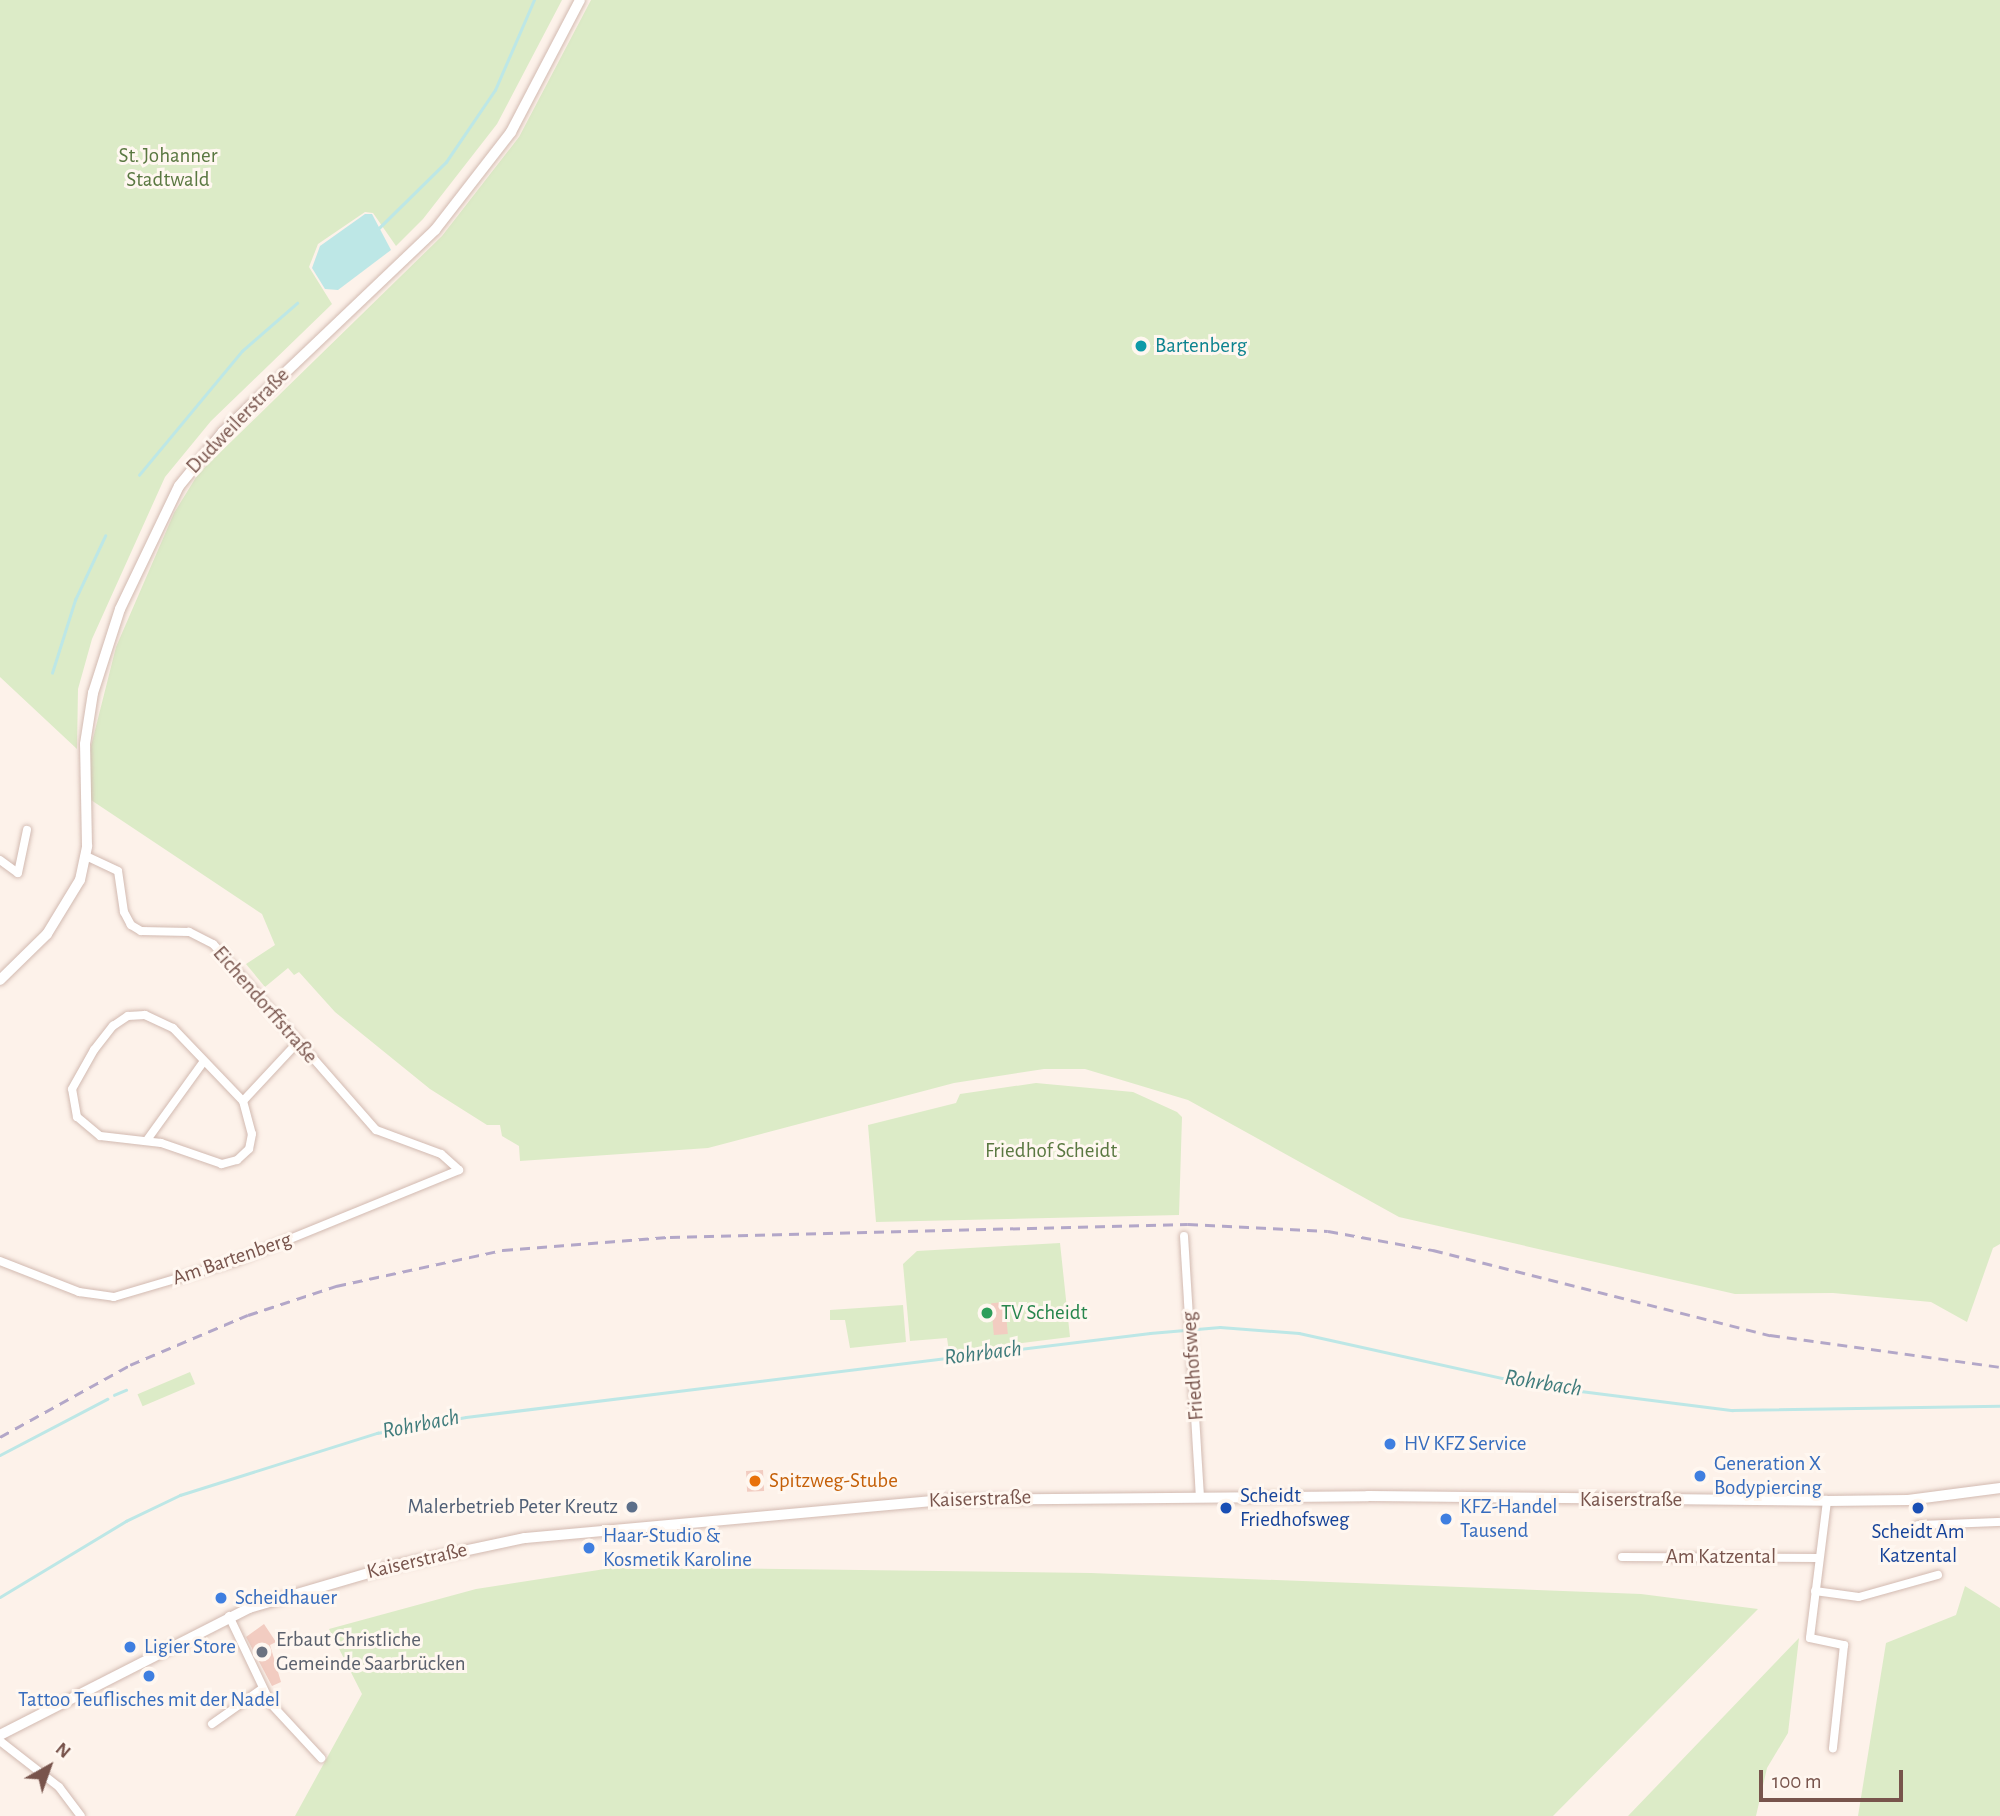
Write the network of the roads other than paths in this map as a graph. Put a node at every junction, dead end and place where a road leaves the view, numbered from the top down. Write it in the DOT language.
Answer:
graph roads {
  1 [pos="580,0"];
  2 [pos="27,830"];
  3 [pos="86,856"];
  4 [pos="0,860"];
  5 [pos="0,979"];
  6 [pos="299,1041"];
  7 [pos="204,1061"];
  8 [pos="243,1101"];
  9 [pos="147,1140"];
  10 [pos="459,1170"];
  11 [pos="1184,1236"];
  12 [pos="0,1261"];
  13 [pos="2000,1488"];
  14 [pos="1200,1496"];
  15 [pos="1827,1501"];
  16 [pos="2000,1522"];
  17 [pos="1918,1525"];
  18 [pos="1622,1557"];
  19 [pos="1819,1558"];
  20 [pos="1938,1575"];
  21 [pos="1815,1591"];
  22 [pos="229,1616"];
  23 [pos="263,1688"];
  24 [pos="212,1724"];
  25 [pos="0,1735"];
  26 [pos="0,1741"];
  27 [pos="1833,1748"];
  28 [pos="321,1758"];
  29 [pos="81,1816"];
  1 -- 3 [label="main road, Dudweilerstraße"];
  2 -- 4 [label="street"];
  3 -- 5 [label="main road, Dudweilerstraße"];
  3 -- 6 [label="street, Eichendorffstraße"];
  6 -- 8 [label="street"];
  6 -- 10 [label="street, Eichendorffstraße"];
  7 -- 8 [label="street"];
  7 -- 9 [label="street"];
  7 -- 9 [label="street"];
  8 -- 9 [label="street"];
  10 -- 12 [label="street, Am Bartenberg"];
  11 -- 14 [label="street, Friedhofsweg"];
  13 -- 15 [label="main road, Kaiserstraße"];
  14 -- 15 [label="main road, Kaiserstraße"];
  14 -- 22 [label="main road, Kaiserstraße"];
  15 -- 19 [label="street"];
  16 -- 17 [label="street"];
  18 -- 19 [label="street, Am Katzental"];
  19 -- 21 [label="street"];
  20 -- 21 [label="street"];
  21 -- 27 [label="street"];
  22 -- 23 [label="street"];
  22 -- 25 [label="main road, Kaiserstraße"];
  23 -- 24 [label="street"];
  23 -- 28 [label="street"];
  26 -- 29 [label="street"];
}
